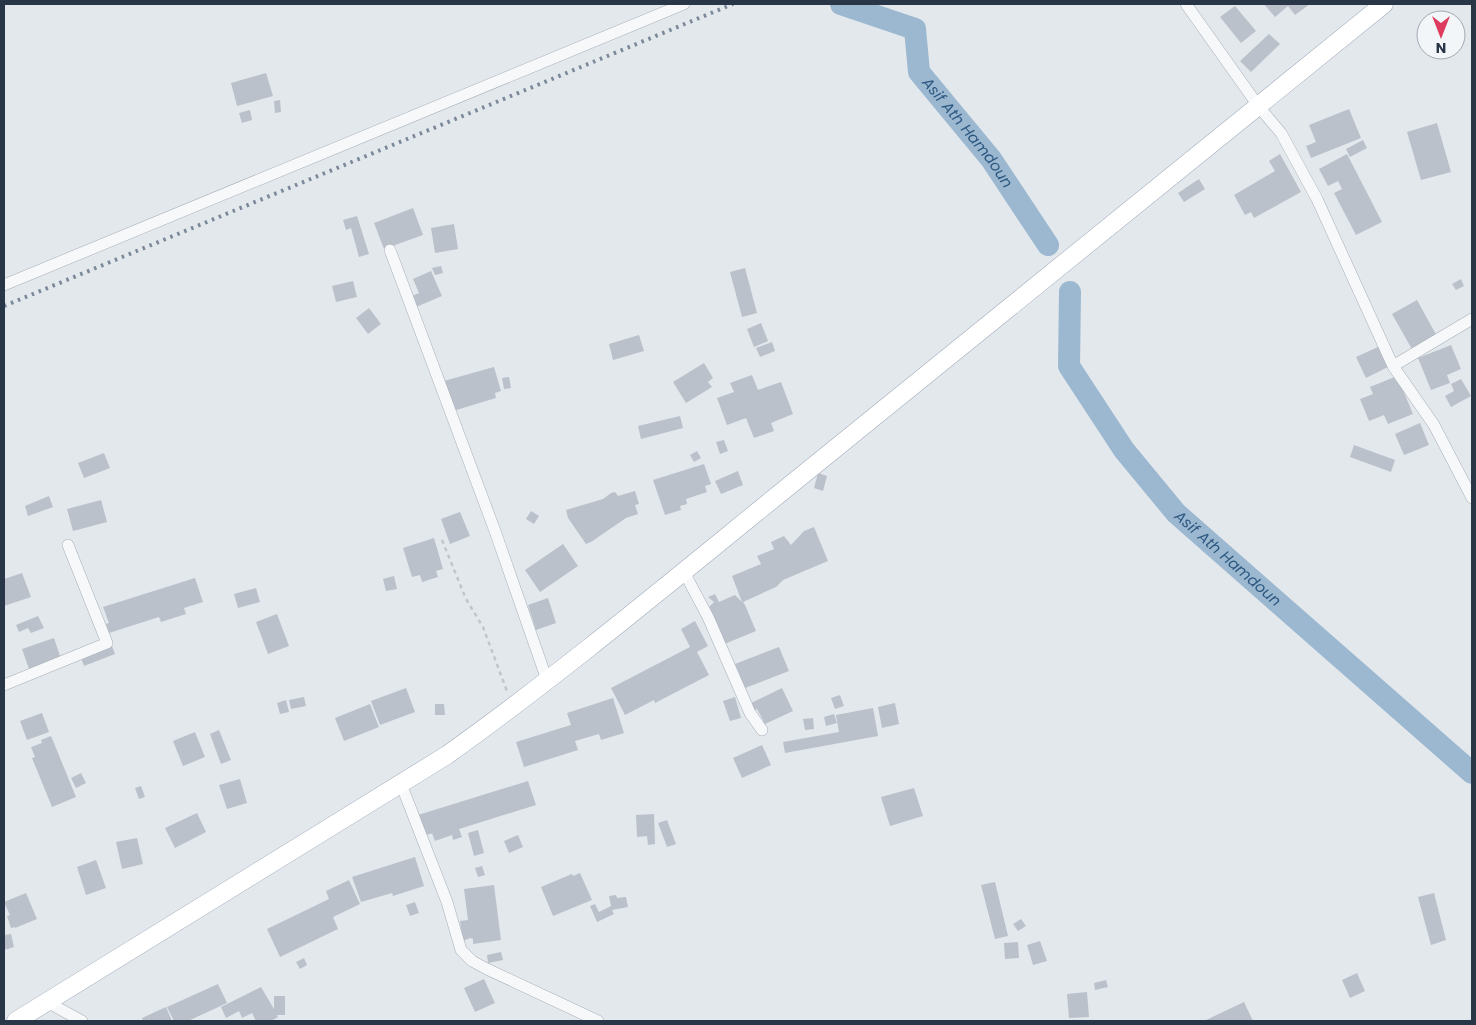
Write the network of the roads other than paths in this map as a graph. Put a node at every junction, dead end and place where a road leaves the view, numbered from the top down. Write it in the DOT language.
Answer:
graph roads {
  1 [pos="684,4"];
  2 [pos="1186,4"];
  3 [pos="1384,4"];
  4 [pos="1259,107"];
  5 [pos="390,250"];
  6 [pos="4,285"];
  7 [pos="1472,319"];
  8 [pos="1393,366"];
  9 [pos="1472,498"];
  10 [pos="68,545"];
  11 [pos="684,572"];
  12 [pos="547,680"];
  13 [pos="4,685"];
  14 [pos="762,730"];
  15 [pos="401,784"];
  16 [pos="47,1002"];
  17 [pos="16,1021"];
  18 [pos="82,1021"];
  19 [pos="598,1021"];
  1 -- 6 [label="street"];
  2 -- 4 [label="street"];
  3 -- 4 [label="main road"];
  4 -- 8 [label="street"];
  4 -- 11 [label="main road"];
  5 -- 12 [label="street"];
  7 -- 8 [label="street"];
  8 -- 9 [label="street"];
  10 -- 13 [label="street"];
  11 -- 12 [label="main road"];
  11 -- 14 [label="street"];
  12 -- 15 [label="main road"];
  15 -- 16 [label="main road"];
  15 -- 19 [label="street"];
  16 -- 17 [label="main road"];
  16 -- 18 [label="street"];
}
